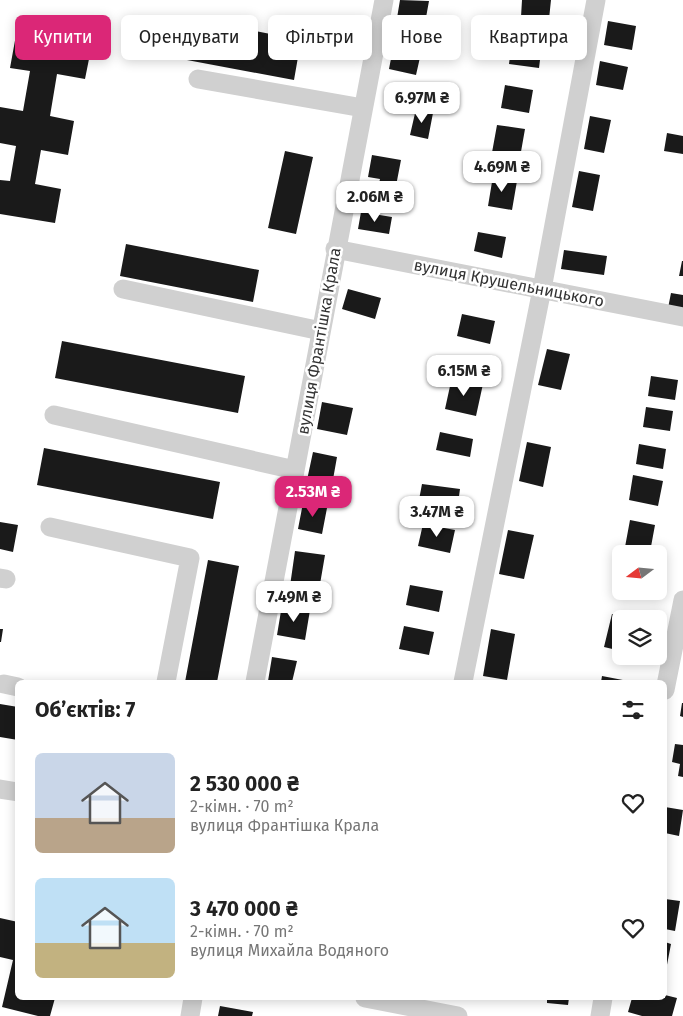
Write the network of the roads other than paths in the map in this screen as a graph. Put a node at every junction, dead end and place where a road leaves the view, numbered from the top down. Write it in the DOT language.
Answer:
graph roads {
  1 [pos="384,0"];
  2 [pos="596,0"];
  3 [pos="198,78"];
  4 [pos="363,108"];
  5 [pos="335,249"];
  6 [pos="123,289"];
  7 [pos="542,289"];
  8 [pos="683,317"];
  9 [pos="322,330"];
  10 [pos="54,415"];
  11 [pos="295,470"];
  12 [pos="50,527"];
  13 [pos="683,600"];
  14 [pos="166,680"];
  15 [pos="255,680"];
  16 [pos="463,680"];
  17 [pos="667,680"];
  18 [pos="0,789"];
  19 [pos="15,792"];
  20 [pos="193,1000"];
  21 [pos="374,1000"];
  22 [pos="603,1000"];
  23 [pos="399,1006"];
  24 [pos="190,1016"];
  25 [pos="458,1016"];
  26 [pos="600,1016"];
  1 -- 4 [label="street, вулиця Франтішка Крала"];
  2 -- 7 [label="street"];
  3 -- 4 [label="street"];
  4 -- 5 [label="street, вулиця Франтішка Крала"];
  5 -- 7 [label="street, вулиця Крушельницького"];
  5 -- 9 [label="street, вулиця Франтішка Крала"];
  6 -- 9 [label="street"];
  7 -- 8 [label="street, вулиця Крушельницького"];
  7 -- 16 [label="street"];
  9 -- 11 [label="street, вулиця Франтішка Крала"];
  10 -- 11 [label="street"];
  11 -- 15 [label="street, вулиця Франтішка Крала"];
  12 -- 14 [label="street"];
  13 -- 17 [label="street"];
  18 -- 19 [label="street"];
  20 -- 24 [label="street"];
  21 -- 23 [label="street"];
  22 -- 26 [label="street"];
  23 -- 25 [label="street"];
}
